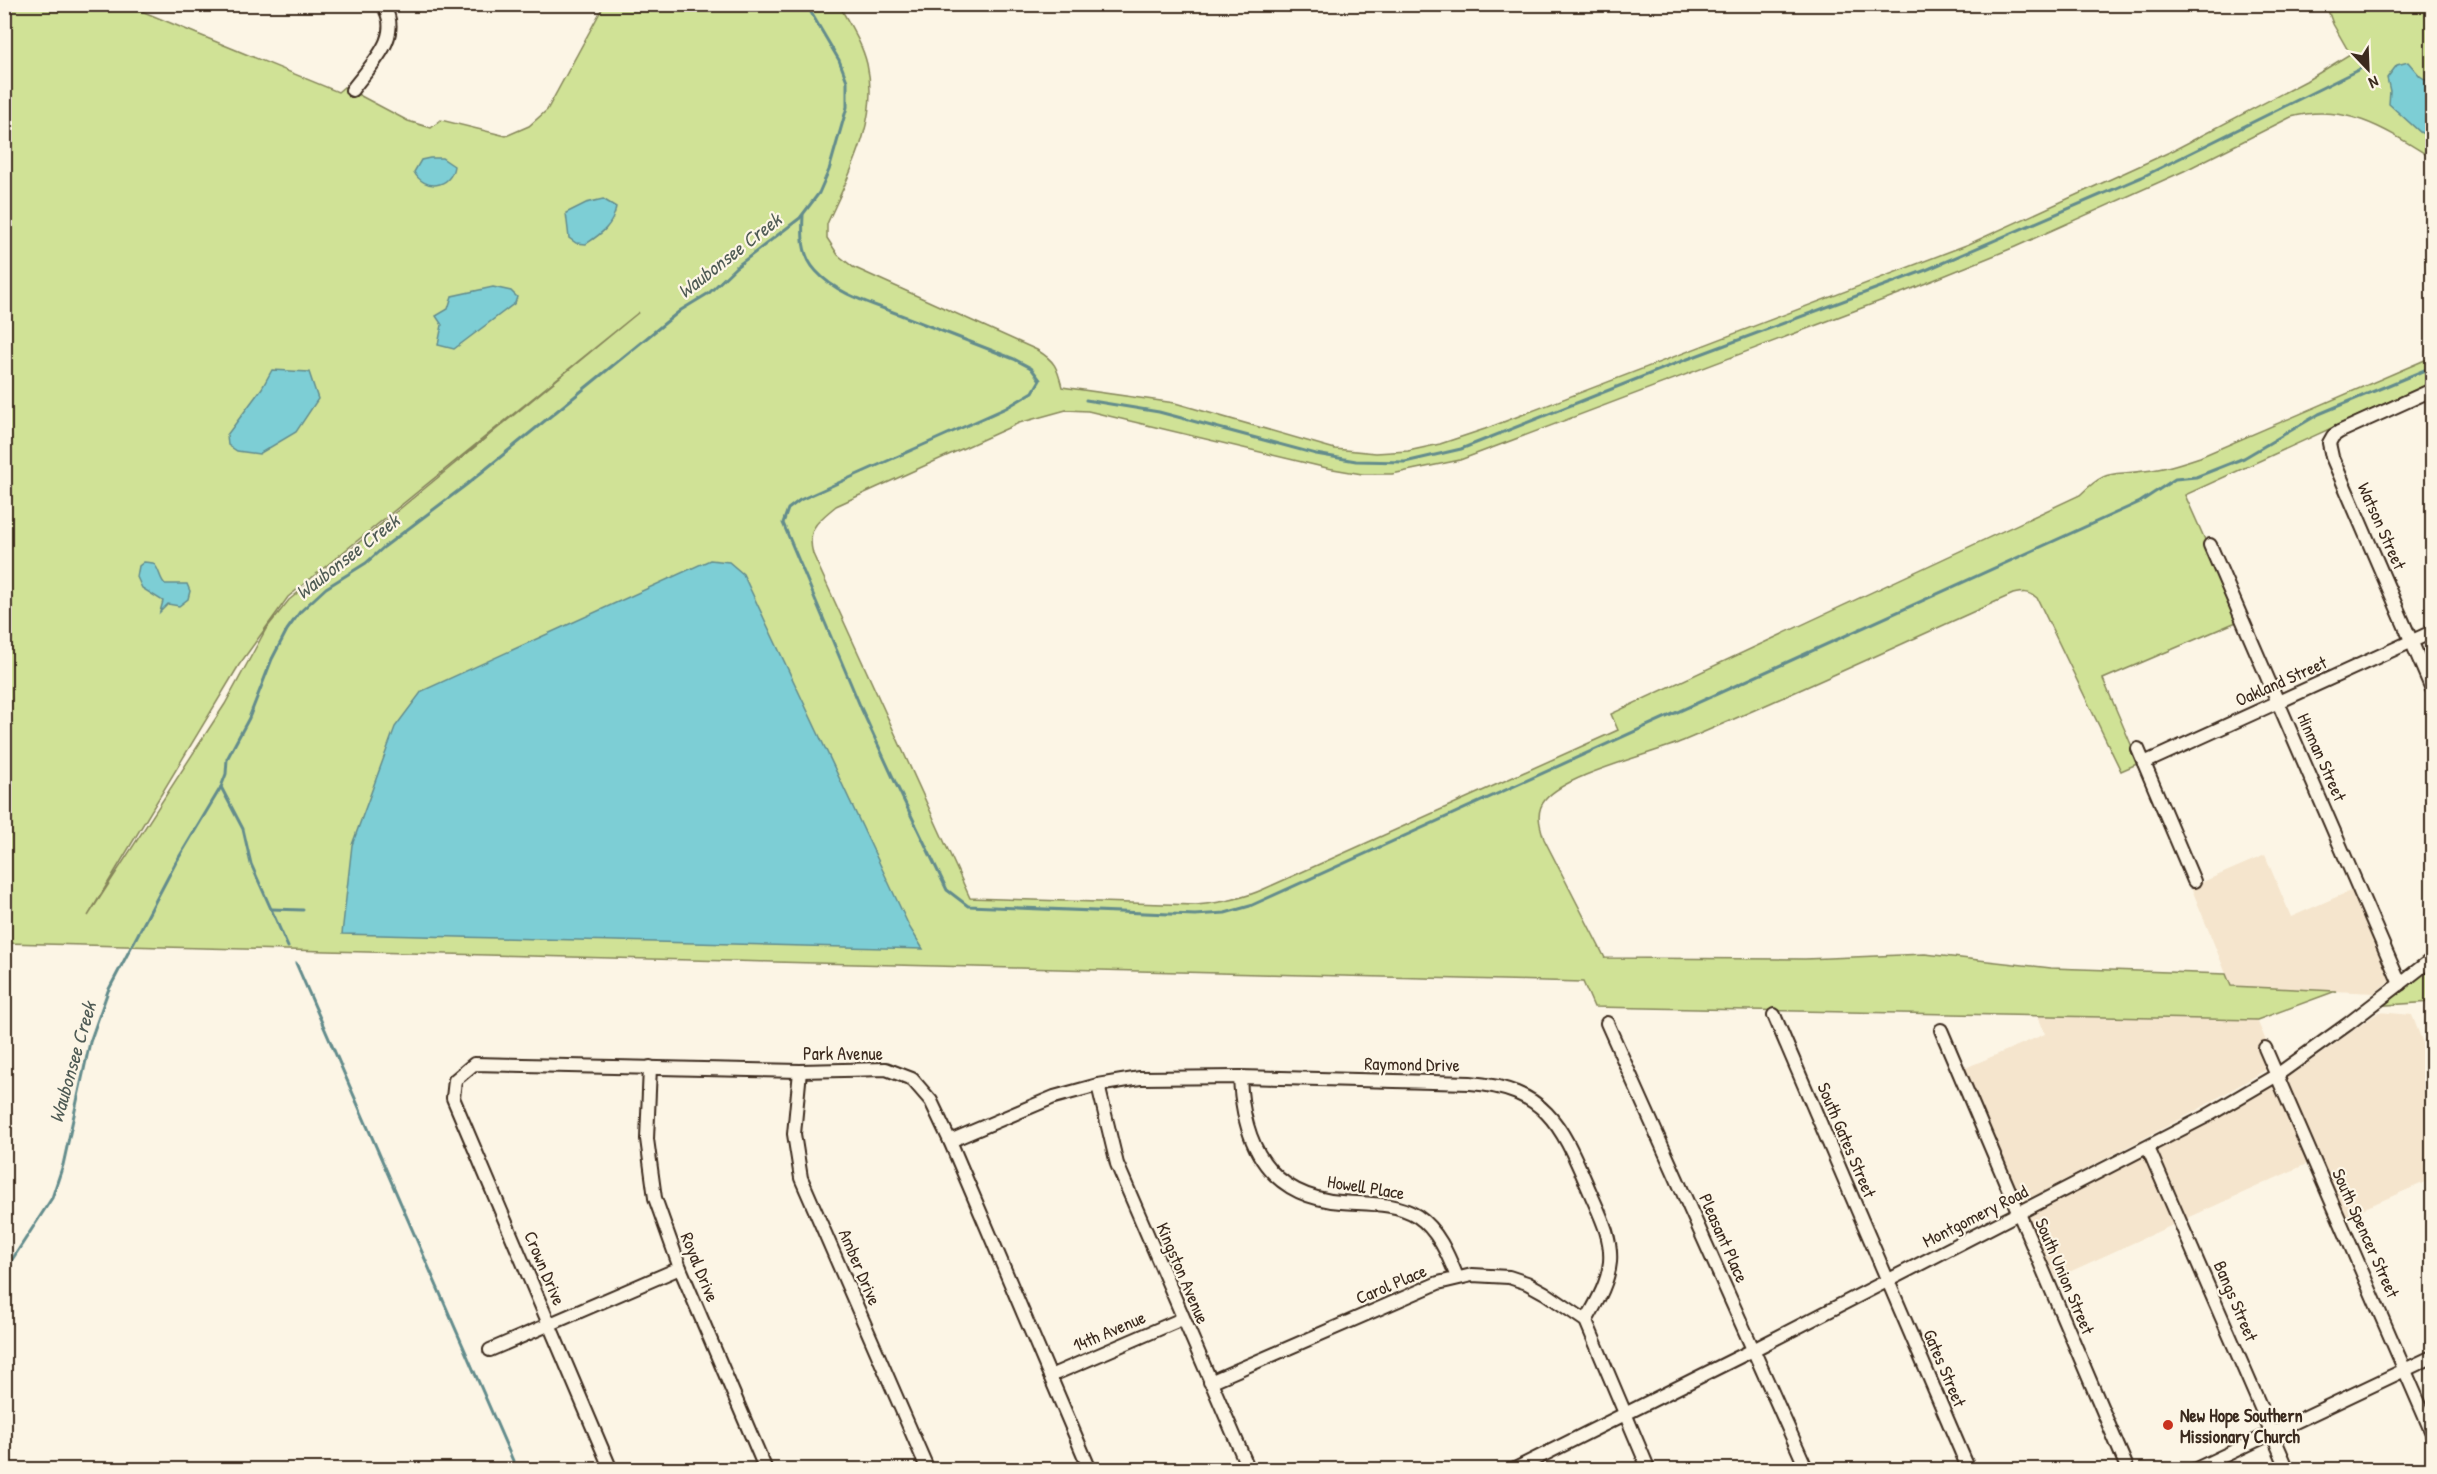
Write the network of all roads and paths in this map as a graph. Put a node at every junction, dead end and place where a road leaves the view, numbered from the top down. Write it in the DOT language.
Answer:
graph roads {
  1 [pos="382,4"];
  2 [pos="352,90"];
  3 [pos="2433,390"];
  4 [pos="2210,545"];
  5 [pos="2433,632"];
  6 [pos="2413,641"];
  7 [pos="2433,689"];
  8 [pos="2278,702"];
  9 [pos="2138,749"];
  10 [pos="2144,763"];
  11 [pos="2194,880"];
  12 [pos="2433,959"];
  13 [pos="2400,984"];
  14 [pos="1774,1015"];
  15 [pos="1607,1023"];
  16 [pos="1941,1030"];
  17 [pos="2265,1048"];
  18 [pos="650,1067"];
  19 [pos="800,1071"];
  20 [pos="2277,1075"];
  21 [pos="1240,1077"];
  22 [pos="455,1080"];
  23 [pos="1098,1085"];
  24 [pos="950,1141"];
  25 [pos="2148,1148"];
  26 [pos="2019,1214"];
  27 [pos="680,1268"];
  28 [pos="1457,1277"];
  29 [pos="1888,1280"];
  30 [pos="1182,1319"];
  31 [pos="1586,1322"];
  32 [pos="549,1324"];
  33 [pos="1755,1349"];
  34 [pos="490,1350"];
  35 [pos="2433,1357"];
  36 [pos="2405,1369"];
  37 [pos="1050,1376"];
  38 [pos="1210,1382"];
  39 [pos="1625,1413"];
  40 [pos="2272,1432"];
  41 [pos="2433,1433"];
  42 [pos="611,1470"];
  43 [pos="766,1470"];
  44 [pos="928,1470"];
  45 [pos="1090,1470"];
  46 [pos="1249,1470"];
  47 [pos="1513,1470"];
  48 [pos="1650,1470"];
  49 [pos="1807,1470"];
  50 [pos="1969,1470"];
  51 [pos="2128,1470"];
  52 [pos="2194,1470"];
  53 [pos="2288,1470"];
  1 -- 2 [label="street"];
  3 -- 6 [label="street, Watson Street"];
  4 -- 8 [label="street, Hinman Street"];
  5 -- 6 [label="street, Oakland Street"];
  6 -- 7 [label="street, Watson Street"];
  6 -- 8 [label="street, Oakland Street"];
  8 -- 10 [label="street, Oakland Street"];
  8 -- 13 [label="street, Hinman Street"];
  9 -- 10 [label="street"];
  10 -- 11 [label="street"];
  12 -- 13 [label="street, Montgomery Road"];
  13 -- 20 [label="street, Montgomery Road"];
  14 -- 29 [label="street, South Gates Street"];
  15 -- 33 [label="street, Pleasant Place"];
  16 -- 26 [label="street, South Union Street"];
  17 -- 20 [label="street, South Spencer Street"];
  18 -- 19 [label="street, Park Avenue"];
  18 -- 22 [label="street, Park Avenue"];
  18 -- 27 [label="street, Royal Drive"];
  19 -- 24 [label="street, Park Avenue"];
  19 -- 44 [label="street, Amber Drive"];
  20 -- 25 [label="street, Montgomery Road"];
  20 -- 36 [label="street, South Spencer Street"];
  21 -- 23 [label="street, Raymond Drive"];
  21 -- 28 [label="street, Howell Place"];
  21 -- 31 [label="street, Raymond Drive"];
  22 -- 32 [label="street, Crown Drive"];
  23 -- 24 [label="street, Raymond Drive"];
  23 -- 30 [label="street, Kingston Avenue"];
  24 -- 37 [label="street, Park Avenue"];
  25 -- 26 [label="street, Montgomery Road"];
  25 -- 40 [label="street, Bangs Street"];
  26 -- 29 [label="street, Montgomery Road"];
  26 -- 51 [label="street, South Union Street"];
  27 -- 32 [label="street"];
  27 -- 43 [label="street, Royal Drive"];
  28 -- 31 [label="street, Carol Place"];
  28 -- 38 [label="street, Carol Place"];
  29 -- 33 [label="street, Montgomery Road"];
  29 -- 50 [label="street, Gates Street"];
  30 -- 37 [label="street, 14th Avenue"];
  30 -- 38 [label="street, Kingston Avenue"];
  31 -- 39 [label="street"];
  32 -- 34 [label="street"];
  32 -- 42 [label="street, Crown Drive"];
  33 -- 39 [label="street, Montgomery Road"];
  33 -- 49 [label="street, Pleasant Place"];
  35 -- 36 [label="street"];
  36 -- 40 [label="street"];
  36 -- 41 [label="street, South Spencer Street"];
  37 -- 45 [label="street, Park Avenue"];
  38 -- 46 [label="street, Kingston Avenue"];
  39 -- 47 [label="street, Montgomery Road"];
  39 -- 48 [label="street"];
  40 -- 52 [label="street"];
  40 -- 53 [label="street, Bangs Street"];
}
